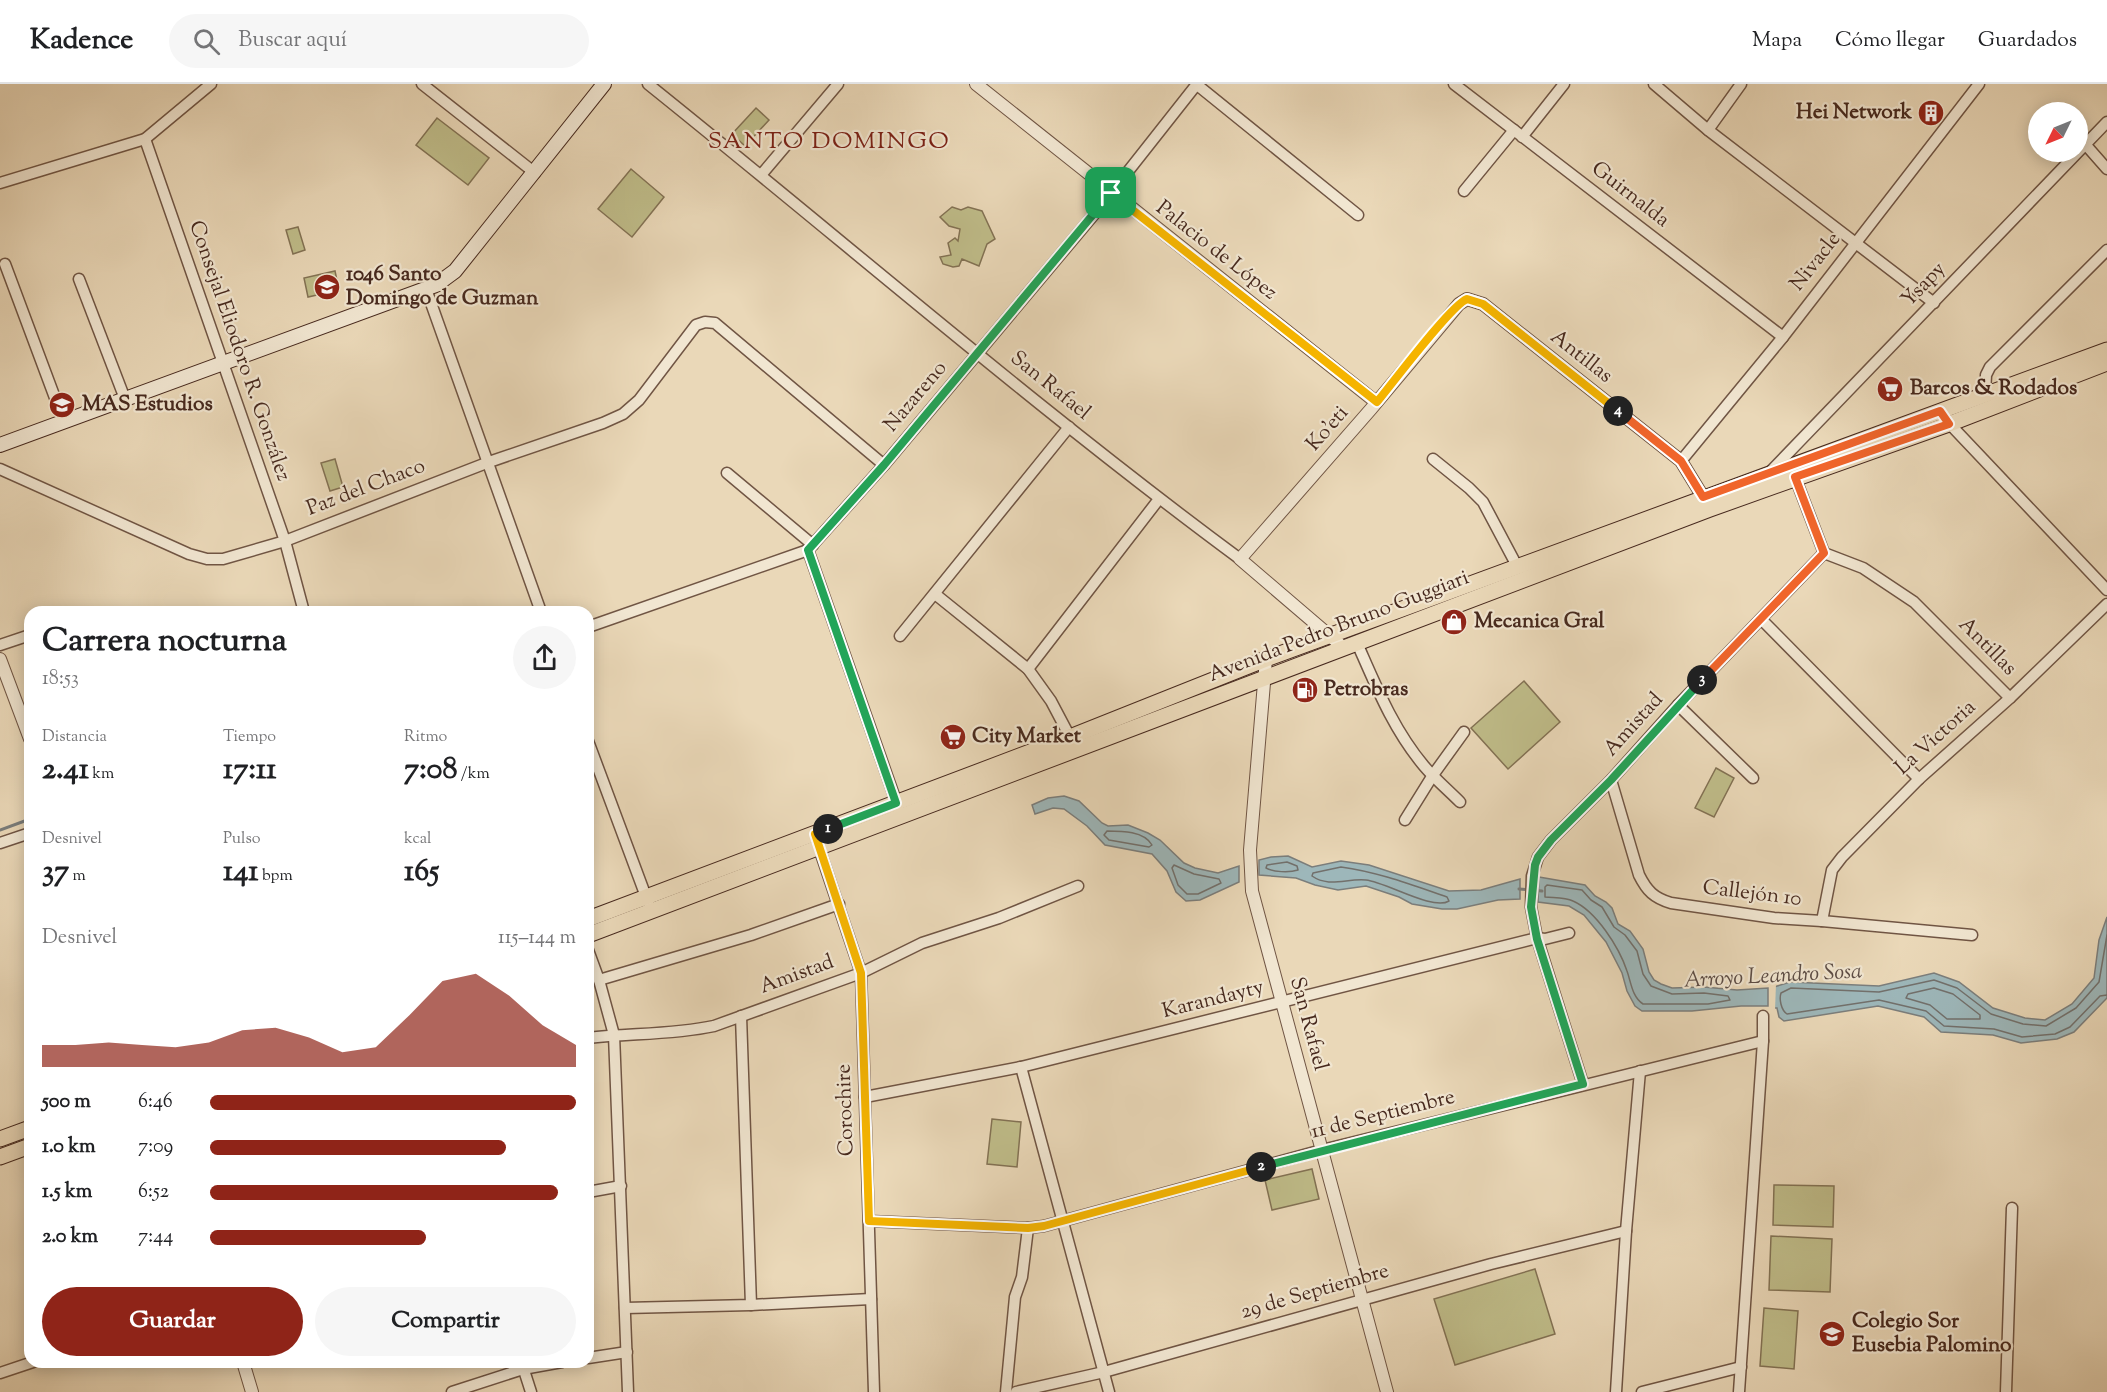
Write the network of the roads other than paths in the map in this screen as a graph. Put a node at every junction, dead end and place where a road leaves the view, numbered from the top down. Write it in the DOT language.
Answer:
graph roads {
  1 [pos="211,84"];
  2 [pos="422,84"];
  3 [pos="604,84"];
  4 [pos="648,84"];
  5 [pos="838,84"];
  6 [pos="976,84"];
  7 [pos="1196,84"];
  8 [pos="1454,84"];
  9 [pos="1564,84"];
  10 [pos="1653,84"];
  11 [pos="1741,84"];
  12 [pos="1979,84"];
  13 [pos="2107,122"];
  14 [pos="1708,129"];
  15 [pos="1518,134"];
  16 [pos="145,139"];
  17 [pos="2088,141"];
  18 [pos="2088,147"];
  19 [pos="2068,162"];
  20 [pos="2107,169"];
  21 [pos="535,173"];
  22 [pos="761,175"];
  23 [pos="0,183"];
  24 [pos="1464,191"];
  25 [pos="1111,193"];
  26 [pos="1358,215"];
  27 [pos="1855,242"];
  28 [pos="2107,250"];
  29 [pos="5,264"];
  30 [pos="80,279"];
  31 [pos="426,289"];
  32 [pos="1467,299"];
  33 [pos="1934,303"];
  34 [pos="1783,337"];
  35 [pos="978,352"];
  36 [pos="2104,361"];
  37 [pos="223,363"];
  38 [pos="1985,394"];
  39 [pos="125,399"];
  40 [pos="1377,402"];
  41 [pos="1944,418"];
  42 [pos="64,422"];
  43 [pos="1069,427"];
  44 [pos="0,445"];
  45 [pos="1433,459"];
  46 [pos="1681,461"];
  47 [pos="489,462"];
  48 [pos="884,465"];
  49 [pos="0,469"];
  50 [pos="727,473"];
  51 [pos="1767,474"];
  52 [pos="1795,477"];
  53 [pos="1159,499"];
  54 [pos="1707,503"];
  55 [pos="285,541"];
  56 [pos="810,547"];
  57 [pos="1824,553"];
  58 [pos="1240,559"];
  59 [pos="1517,566"];
  60 [pos="2107,590"];
  61 [pos="935,594"];
  62 [pos="2107,603"];
  63 [pos="302,606"];
  64 [pos="539,606"];
  65 [pos="1762,620"];
  66 [pos="594,625"];
  67 [pos="1331,635"];
  68 [pos="900,636"];
  69 [pos="24,637"];
  70 [pos="0,645"];
  71 [pos="1351,645"];
  72 [pos="0,659"];
  73 [pos="1266,659"];
  74 [pos="1028,669"];
  75 [pos="1265,678"];
  76 [pos="2010,698"];
  77 [pos="1678,705"];
  78 [pos="24,723"];
  79 [pos="1464,732"];
  80 [pos="1070,737"];
  81 [pos="594,757"];
  82 [pos="1433,775"];
  83 [pos="1753,778"];
  84 [pos="1919,778"];
  85 [pos="1611,780"];
  86 [pos="1460,802"];
  87 [pos="898,809"];
  88 [pos="1405,820"];
  89 [pos="24,835"];
  90 [pos="817,840"];
  91 [pos="0,843"];
  92 [pos="1078,886"];
  93 [pos="649,904"];
  94 [pos="839,904"];
  95 [pos="594,918"];
  96 [pos="1822,921"];
  97 [pos="594,932"];
  98 [pos="1569,933"];
  99 [pos="1972,935"];
  100 [pos="1537,939"];
  101 [pos="594,966"];
  102 [pos="861,973"];
  103 [pos="599,980"];
  104 [pos="1282,1002"];
  105 [pos="741,1016"];
  106 [pos="1763,1016"];
  107 [pos="614,1035"];
  108 [pos="594,1037"];
  109 [pos="1763,1041"];
  110 [pos="1021,1067"];
  111 [pos="1640,1071"];
  112 [pos="1583,1084"];
  113 [pos="865,1097"];
  114 [pos="24,1130"];
  115 [pos="0,1139"];
  116 [pos="24,1148"];
  117 [pos="1322,1150"];
  118 [pos="0,1157"];
  119 [pos="621,1186"];
  120 [pos="594,1191"];
  121 [pos="2012,1208"];
  122 [pos="869,1221"];
  123 [pos="1062,1222"];
  124 [pos="1028,1228"];
  125 [pos="1626,1231"];
  126 [pos="871,1299"];
  127 [pos="1361,1299"];
  128 [pos="751,1305"];
  129 [pos="625,1308"];
  130 [pos="627,1352"];
  131 [pos="594,1357"];
  132 [pos="24,1365"];
  133 [pos="1741,1367"];
  134 [pos="245,1368"];
  135 [pos="514,1368"];
  136 [pos="523,1368"];
  137 [pos="1104,1372"];
  138 [pos="0,1373"];
  139 [pos="252,1392"];
  140 [pos="453,1392"];
  141 [pos="531,1392"];
  142 [pos="628,1392"];
  143 [pos="874,1392"];
  144 [pos="1006,1392"];
  145 [pos="1016,1392"];
  146 [pos="1109,1392"];
  147 [pos="1387,1392"];
  148 [pos="1616,1392"];
  149 [pos="1642,1392"];
  150 [pos="1739,1392"];
  151 [pos="2006,1392"];
  1 -- 16 [label="street"];
  2 -- 21 [label="street"];
  3 -- 21 [label="main road"];
  4 -- 22 [label="street, San Rafael"];
  5 -- 22 [label="street"];
  6 -- 25 [label="street, Palacio de López"];
  7 -- 25 [label="street, Nazareno"];
  7 -- 26 [label="street"];
  8 -- 15 [label="street, Guirnalda"];
  9 -- 15 [label="street"];
  10 -- 14 [label="street"];
  11 -- 14 [label="street"];
  12 -- 27 [label="street, Nivacle"];
  13 -- 17 [label="street, Ysapy"];
  14 -- 27 [label="street"];
  15 -- 24 [label="street"];
  15 -- 34 [label="street, Guirnalda"];
  16 -- 23 [label="street"];
  16 -- 37 [label="street, Consejal Eliodoro R. González"];
  18 -- 20 [label="street"];
  19 -- 33 [label="street, Ysapy"];
  21 -- 31 [label="main road"];
  22 -- 35 [label="street, San Rafael"];
  25 -- 35 [label="street, Nazareno"];
  25 -- 40 [label="street, Palacio de López"];
  27 -- 33 [label="street"];
  27 -- 34 [label="street, Nivacle"];
  28 -- 38 [label="street"];
  29 -- 42 [label="street"];
  30 -- 39 [label="street"];
  31 -- 37 [label="main road"];
  31 -- 47 [label="street"];
  32 -- 40 [label="street, Ko'eti"];
  32 -- 46 [label="street, Antillas"];
  33 -- 51 [label="street, Ysapy"];
  34 -- 46 [label="street, Nivacle"];
  35 -- 43 [label="street, San Rafael"];
  35 -- 48 [label="street, Nazareno"];
  36 -- 38 [label="main road, Avenida Pedro Bruno Guggiari"];
  36 -- 41 [label="main road, Avenida Pedro Bruno Guggiari"];
  37 -- 39 [label="main road"];
  37 -- 55 [label="street, Consejal Eliodoro R. González"];
  38 -- 41 [label="main road, Avenida Pedro Bruno Guggiari"];
  39 -- 42 [label="main road"];
  40 -- 58 [label="street, Ko'eti"];
  41 -- 51 [label="main road, Avenida Pedro Bruno Guggiari"];
  41 -- 52 [label="main road, Avenida Pedro Bruno Guggiari"];
  41 -- 60 [label="street"];
  42 -- 44 [label="main road"];
  43 -- 53 [label="street, San Rafael"];
  43 -- 61 [label="street"];
  45 -- 59 [label="street"];
  46 -- 54 [label="street, Antillas"];
  47 -- 48 [label="street, Paz del Chaco"];
  47 -- 55 [label="street, Paz del Chaco"];
  47 -- 64 [label="street"];
  48 -- 56 [label="street, Nazareno"];
  49 -- 55 [label="street, Paz del Chaco"];
  50 -- 56 [label="street"];
  51 -- 54 [label="main road, Avenida Pedro Bruno Guggiari"];
  52 -- 54 [label="main road, Avenida Pedro Bruno Guggiari"];
  52 -- 57 [label="street"];
  53 -- 58 [label="street, San Rafael"];
  53 -- 74 [label="street"];
  54 -- 59 [label="main road, Avenida Pedro Bruno Guggiari"];
  54 -- 71 [label="main road, Avenida Pedro Bruno Guggiari"];
  55 -- 63 [label="street, Consejal Eliodoro R. González"];
  56 -- 66 [label="street, Nazareno"];
  56 -- 87 [label="street"];
  57 -- 65 [label="street, Amistad"];
  57 -- 76 [label="street, Antillas"];
  58 -- 67 [label="street, San Rafael"];
  59 -- 67 [label="main road, Avenida Pedro Bruno Guggiari"];
  61 -- 68 [label="street"];
  61 -- 74 [label="street"];
  62 -- 76 [label="street, La Victoria"];
  65 -- 77 [label="street, Amistad"];
  65 -- 84 [label="street"];
  67 -- 71 [label="street, San Rafael"];
  67 -- 73 [label="main road, Avenida Pedro Bruno Guggiari"];
  69 -- 70 [label="street"];
  71 -- 75 [label="main road, Avenida Pedro Bruno Guggiari"];
  71 -- 82 [label="street"];
  72 -- 78 [label="street"];
  73 -- 75 [label="street, San Rafael"];
  73 -- 80 [label="main road, Avenida Pedro Bruno Guggiari"];
  74 -- 80 [label="street"];
  75 -- 87 [label="main road, Avenida Pedro Bruno Guggiari"];
  75 -- 104 [label="street, San Rafael"];
  76 -- 84 [label="street, La Victoria"];
  77 -- 83 [label="street"];
  77 -- 85 [label="street, Amistad"];
  79 -- 82 [label="street"];
  80 -- 87 [label="main road, Avenida Pedro Bruno Guggiari"];
  81 -- 93 [label="street"];
  82 -- 86 [label="street"];
  82 -- 88 [label="street"];
  84 -- 96 [label="street, La Victoria"];
  85 -- 96 [label="street, Callejón 10"];
  85 -- 100 [label="street, Amistad"];
  87 -- 90 [label="main road, Avenida Pedro Bruno Guggiari"];
  89 -- 91 [label="street"];
  90 -- 93 [label="main road, Avenida Pedro Bruno Guggiari"];
  90 -- 94 [label="street, Corochire"];
  92 -- 102 [label="street, Amistad"];
  93 -- 95 [label="main road, Avenida Pedro Bruno Guggiari"];
  93 -- 97 [label="main road, Avenida Pedro Bruno Guggiari"];
  94 -- 102 [label="street, Corochire"];
  94 -- 103 [label="street"];
  96 -- 99 [label="street, Callejón 10"];
  98 -- 100 [label="street, Karandayty"];
  100 -- 104 [label="street, Karandayty"];
  100 -- 112 [label="street"];
  101 -- 103 [label="street"];
  102 -- 105 [label="street, Amistad"];
  102 -- 113 [label="street, Corochire"];
  103 -- 107 [label="street"];
  104 -- 110 [label="street, Karandayty"];
  104 -- 117 [label="street, San Rafael"];
  105 -- 107 [label="street, Amistad"];
  105 -- 128 [label="street"];
  106 -- 109 [label="street"];
  107 -- 108 [label="street, Amistad"];
  107 -- 119 [label="street"];
  109 -- 111 [label="street, 11 de Septiembre"];
  109 -- 133 [label="street"];
  110 -- 113 [label="street, Karandayty"];
  110 -- 123 [label="street"];
  111 -- 112 [label="street, 11 de Septiembre"];
  111 -- 125 [label="street"];
  112 -- 117 [label="street, 11 de Septiembre"];
  113 -- 122 [label="street, Corochire"];
  114 -- 115 [label="main road"];
  116 -- 118 [label="main road"];
  117 -- 123 [label="street, 11 de Septiembre"];
  117 -- 127 [label="street, San Rafael"];
  119 -- 120 [label="street"];
  119 -- 129 [label="street"];
  121 -- 151 [label="street"];
  122 -- 124 [label="street, 11 de Septiembre"];
  122 -- 126 [label="street, Corochire"];
  123 -- 124 [label="street, 11 de Septiembre"];
  123 -- 137 [label="street"];
  124 -- 144 [label="street"];
  125 -- 127 [label="street, 29 de Septiembre"];
  125 -- 148 [label="street"];
  126 -- 128 [label="street"];
  126 -- 143 [label="street, Corochire"];
  127 -- 137 [label="street, 29 de Septiembre"];
  127 -- 147 [label="street, San Rafael"];
  128 -- 129 [label="street"];
  129 -- 130 [label="street"];
  130 -- 131 [label="street"];
  130 -- 142 [label="street"];
  132 -- 138 [label="street"];
  133 -- 149 [label="street"];
  133 -- 150 [label="street"];
  134 -- 139 [label="street"];
  135 -- 140 [label="street"];
  136 -- 141 [label="street"];
  137 -- 145 [label="street, 29 de Septiembre"];
  137 -- 146 [label="street"];
}
